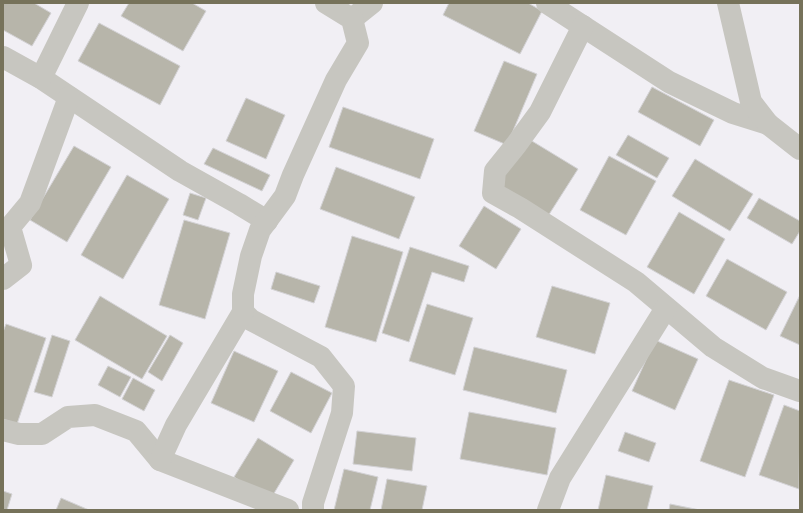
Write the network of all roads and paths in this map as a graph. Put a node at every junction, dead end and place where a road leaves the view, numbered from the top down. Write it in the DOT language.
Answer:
graph roads {
  1 [pos="78,3"];
  2 [pos="326,3"];
  3 [pos="372,3"];
  4 [pos="547,3"];
  5 [pos="728,3"];
  6 [pos="352,19"];
  7 [pos="583,26"];
  8 [pos="3,57"];
  9 [pos="40,78"];
  10 [pos="69,97"];
  11 [pos="768,124"];
  12 [pos="800,149"];
  13 [pos="267,221"];
  14 [pos="3,279"];
  15 [pos="666,308"];
  16 [pos="243,312"];
  17 [pos="800,391"];
  18 [pos="3,430"];
  19 [pos="160,460"];
  20 [pos="288,510"];
  21 [pos="313,510"];
  22 [pos="548,510"];
  1 -- 9 [label="street"];
  2 -- 6 [label="street"];
  3 -- 6 [label="street"];
  4 -- 7 [label="street"];
  5 -- 11 [label="street"];
  6 -- 13 [label="street"];
  7 -- 11 [label="street"];
  7 -- 15 [label="street"];
  8 -- 9 [label="street"];
  9 -- 10 [label="street"];
  10 -- 13 [label="street"];
  10 -- 14 [label="street"];
  11 -- 12 [label="street"];
  13 -- 16 [label="street"];
  15 -- 17 [label="street"];
  15 -- 22 [label="street"];
  16 -- 19 [label="street"];
  16 -- 21 [label="street"];
  18 -- 19 [label="street"];
  19 -- 20 [label="street"];
}
